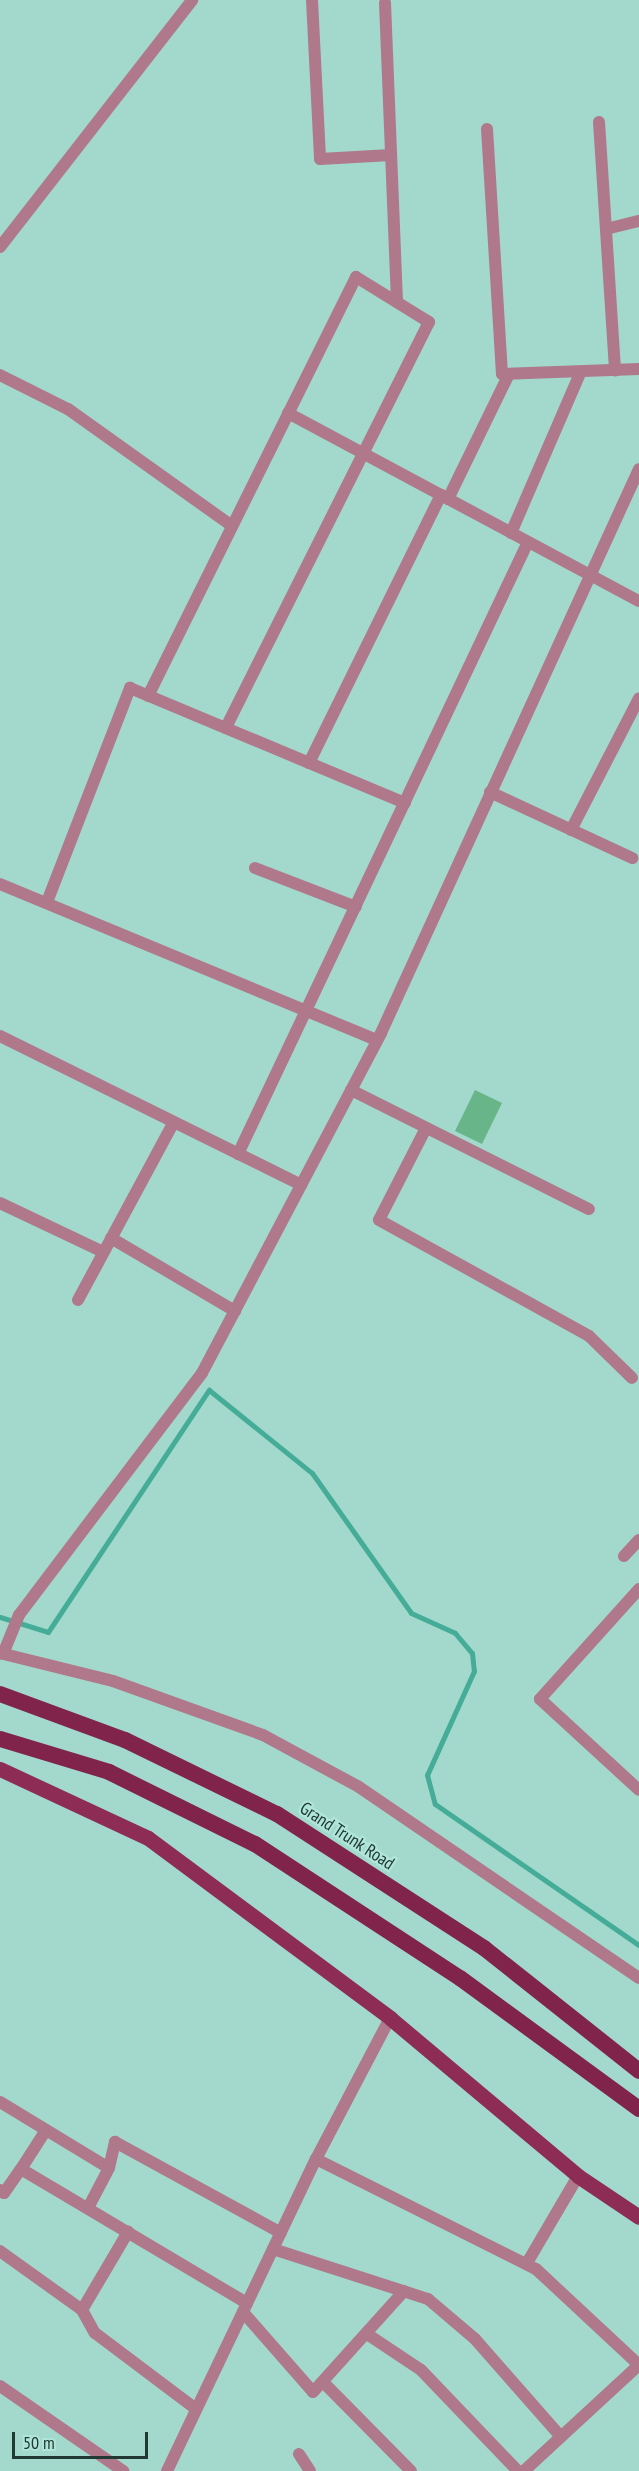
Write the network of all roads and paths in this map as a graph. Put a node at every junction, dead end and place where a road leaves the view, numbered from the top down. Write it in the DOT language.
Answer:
graph roads {
  1 [pos="192,0"];
  2 [pos="312,0"];
  3 [pos="385,3"];
  4 [pos="598,122"];
  5 [pos="487,129"];
  6 [pos="391,155"];
  7 [pos="639,221"];
  8 [pos="606,229"];
  9 [pos="0,247"];
  10 [pos="397,302"];
  11 [pos="639,369"];
  12 [pos="615,370"];
  13 [pos="581,371"];
  14 [pos="509,374"];
  15 [pos="0,375"];
  16 [pos="288,413"];
  17 [pos="364,454"];
  18 [pos="639,469"];
  19 [pos="444,497"];
  20 [pos="232,526"];
  21 [pos="510,533"];
  22 [pos="528,542"];
  23 [pos="589,575"];
  24 [pos="639,601"];
  25 [pos="148,696"];
  26 [pos="639,698"];
  27 [pos="226,728"];
  28 [pos="309,763"];
  29 [pos="490,792"];
  30 [pos="405,802"];
  31 [pos="571,830"];
  32 [pos="632,858"];
  33 [pos="255,868"];
  34 [pos="0,884"];
  35 [pos="47,902"];
  36 [pos="356,907"];
  37 [pos="302,1012"];
  38 [pos="0,1036"];
  39 [pos="377,1040"];
  40 [pos="351,1090"];
  41 [pos="174,1122"];
  42 [pos="426,1128"];
  43 [pos="238,1154"];
  44 [pos="301,1185"];
  45 [pos="0,1203"];
  46 [pos="590,1209"];
  47 [pos="111,1238"];
  48 [pos="103,1252"];
  49 [pos="78,1300"];
  50 [pos="235,1311"];
  51 [pos="632,1378"];
  52 [pos="639,1540"];
  53 [pos="624,1556"];
  54 [pos="639,1589"];
  55 [pos="2,1653"];
  56 [pos="0,1694"];
  57 [pos="0,1739"];
  58 [pos="0,1769"];
  59 [pos="639,1790"];
  60 [pos="639,1978"];
  61 [pos="390,2018"];
  62 [pos="639,2071"];
  63 [pos="0,2102"];
  64 [pos="639,2109"];
  65 [pos="46,2130"];
  66 [pos="316,2160"];
  67 [pos="109,2168"];
  68 [pos="21,2169"];
  69 [pos="578,2176"];
  70 [pos="0,2190"];
  71 [pos="88,2208"];
  72 [pos="639,2217"];
  73 [pos="128,2232"];
  74 [pos="281,2233"];
  75 [pos="273,2249"];
  76 [pos="0,2251"];
  77 [pos="527,2264"];
  78 [pos="404,2291"];
  79 [pos="245,2307"];
  80 [pos="82,2310"];
  81 [pos="367,2334"];
  82 [pos="639,2365"];
  83 [pos="323,2382"];
  84 [pos="0,2386"];
  85 [pos="196,2409"];
  86 [pos="561,2437"];
  87 [pos="299,2454"];
  88 [pos="123,2471"];
  89 [pos="167,2471"];
  90 [pos="310,2471"];
  91 [pos="411,2471"];
  92 [pos="518,2471"];
  93 [pos="524,2471"];
  1 -- 9 [label="street"];
  2 -- 6 [label="street"];
  3 -- 6 [label="street"];
  4 -- 8 [label="street"];
  5 -- 14 [label="street"];
  6 -- 10 [label="street"];
  7 -- 8 [label="street"];
  8 -- 12 [label="street"];
  10 -- 16 [label="street"];
  10 -- 17 [label="street"];
  11 -- 12 [label="street"];
  12 -- 13 [label="street"];
  13 -- 14 [label="street"];
  13 -- 21 [label="street"];
  14 -- 19 [label="street"];
  15 -- 20 [label="street"];
  16 -- 17 [label="street"];
  16 -- 20 [label="street"];
  17 -- 19 [label="street"];
  17 -- 27 [label="street"];
  18 -- 23 [label="street"];
  19 -- 21 [label="street"];
  19 -- 28 [label="street"];
  20 -- 25 [label="street"];
  21 -- 22 [label="street"];
  22 -- 23 [label="street"];
  22 -- 30 [label="street"];
  23 -- 24 [label="street"];
  23 -- 29 [label="street"];
  25 -- 27 [label="street"];
  25 -- 35 [label="street"];
  26 -- 31 [label="street"];
  27 -- 28 [label="street"];
  28 -- 30 [label="street"];
  29 -- 31 [label="street"];
  29 -- 39 [label="street"];
  30 -- 36 [label="street"];
  31 -- 32 [label="street"];
  33 -- 36 [label="street"];
  34 -- 35 [label="street"];
  35 -- 37 [label="street"];
  36 -- 37 [label="street"];
  37 -- 39 [label="street"];
  37 -- 43 [label="street"];
  38 -- 41 [label="street"];
  39 -- 40 [label="street"];
  40 -- 42 [label="street"];
  40 -- 44 [label="street"];
  41 -- 43 [label="street"];
  41 -- 47 [label="street"];
  42 -- 46 [label="street"];
  42 -- 51 [label="street"];
  43 -- 44 [label="street"];
  44 -- 50 [label="street"];
  45 -- 48 [label="street"];
  47 -- 48 [label="street"];
  47 -- 50 [label="street"];
  48 -- 49 [label="street"];
  50 -- 55 [label="street"];
  52 -- 53 [label="street"];
  54 -- 59 [label="street"];
  55 -- 60 [label="street"];
  56 -- 62 [label="highway, Grand Trunk Road"];
  57 -- 64 [label="highway"];
  58 -- 61 [label="main road"];
  61 -- 66 [label="street"];
  61 -- 69 [label="main road"];
  63 -- 65 [label="street"];
  65 -- 67 [label="street"];
  65 -- 68 [label="street"];
  66 -- 74 [label="street"];
  66 -- 77 [label="street"];
  67 -- 71 [label="street"];
  67 -- 74 [label="street"];
  68 -- 70 [label="street"];
  68 -- 71 [label="street"];
  69 -- 72 [label="main road"];
  69 -- 77 [label="street"];
  71 -- 73 [label="street"];
  73 -- 79 [label="street"];
  73 -- 80 [label="street"];
  74 -- 75 [label="street"];
  75 -- 78 [label="street"];
  75 -- 79 [label="street"];
  76 -- 80 [label="street"];
  77 -- 82 [label="street"];
  78 -- 81 [label="street"];
  78 -- 86 [label="street"];
  79 -- 83 [label="street"];
  79 -- 85 [label="street"];
  80 -- 85 [label="street"];
  81 -- 83 [label="street"];
  81 -- 92 [label="street"];
  82 -- 86 [label="street"];
  83 -- 91 [label="street"];
  84 -- 88 [label="street"];
  85 -- 89 [label="street"];
  86 -- 93 [label="street"];
  87 -- 90 [label="street"];
}
